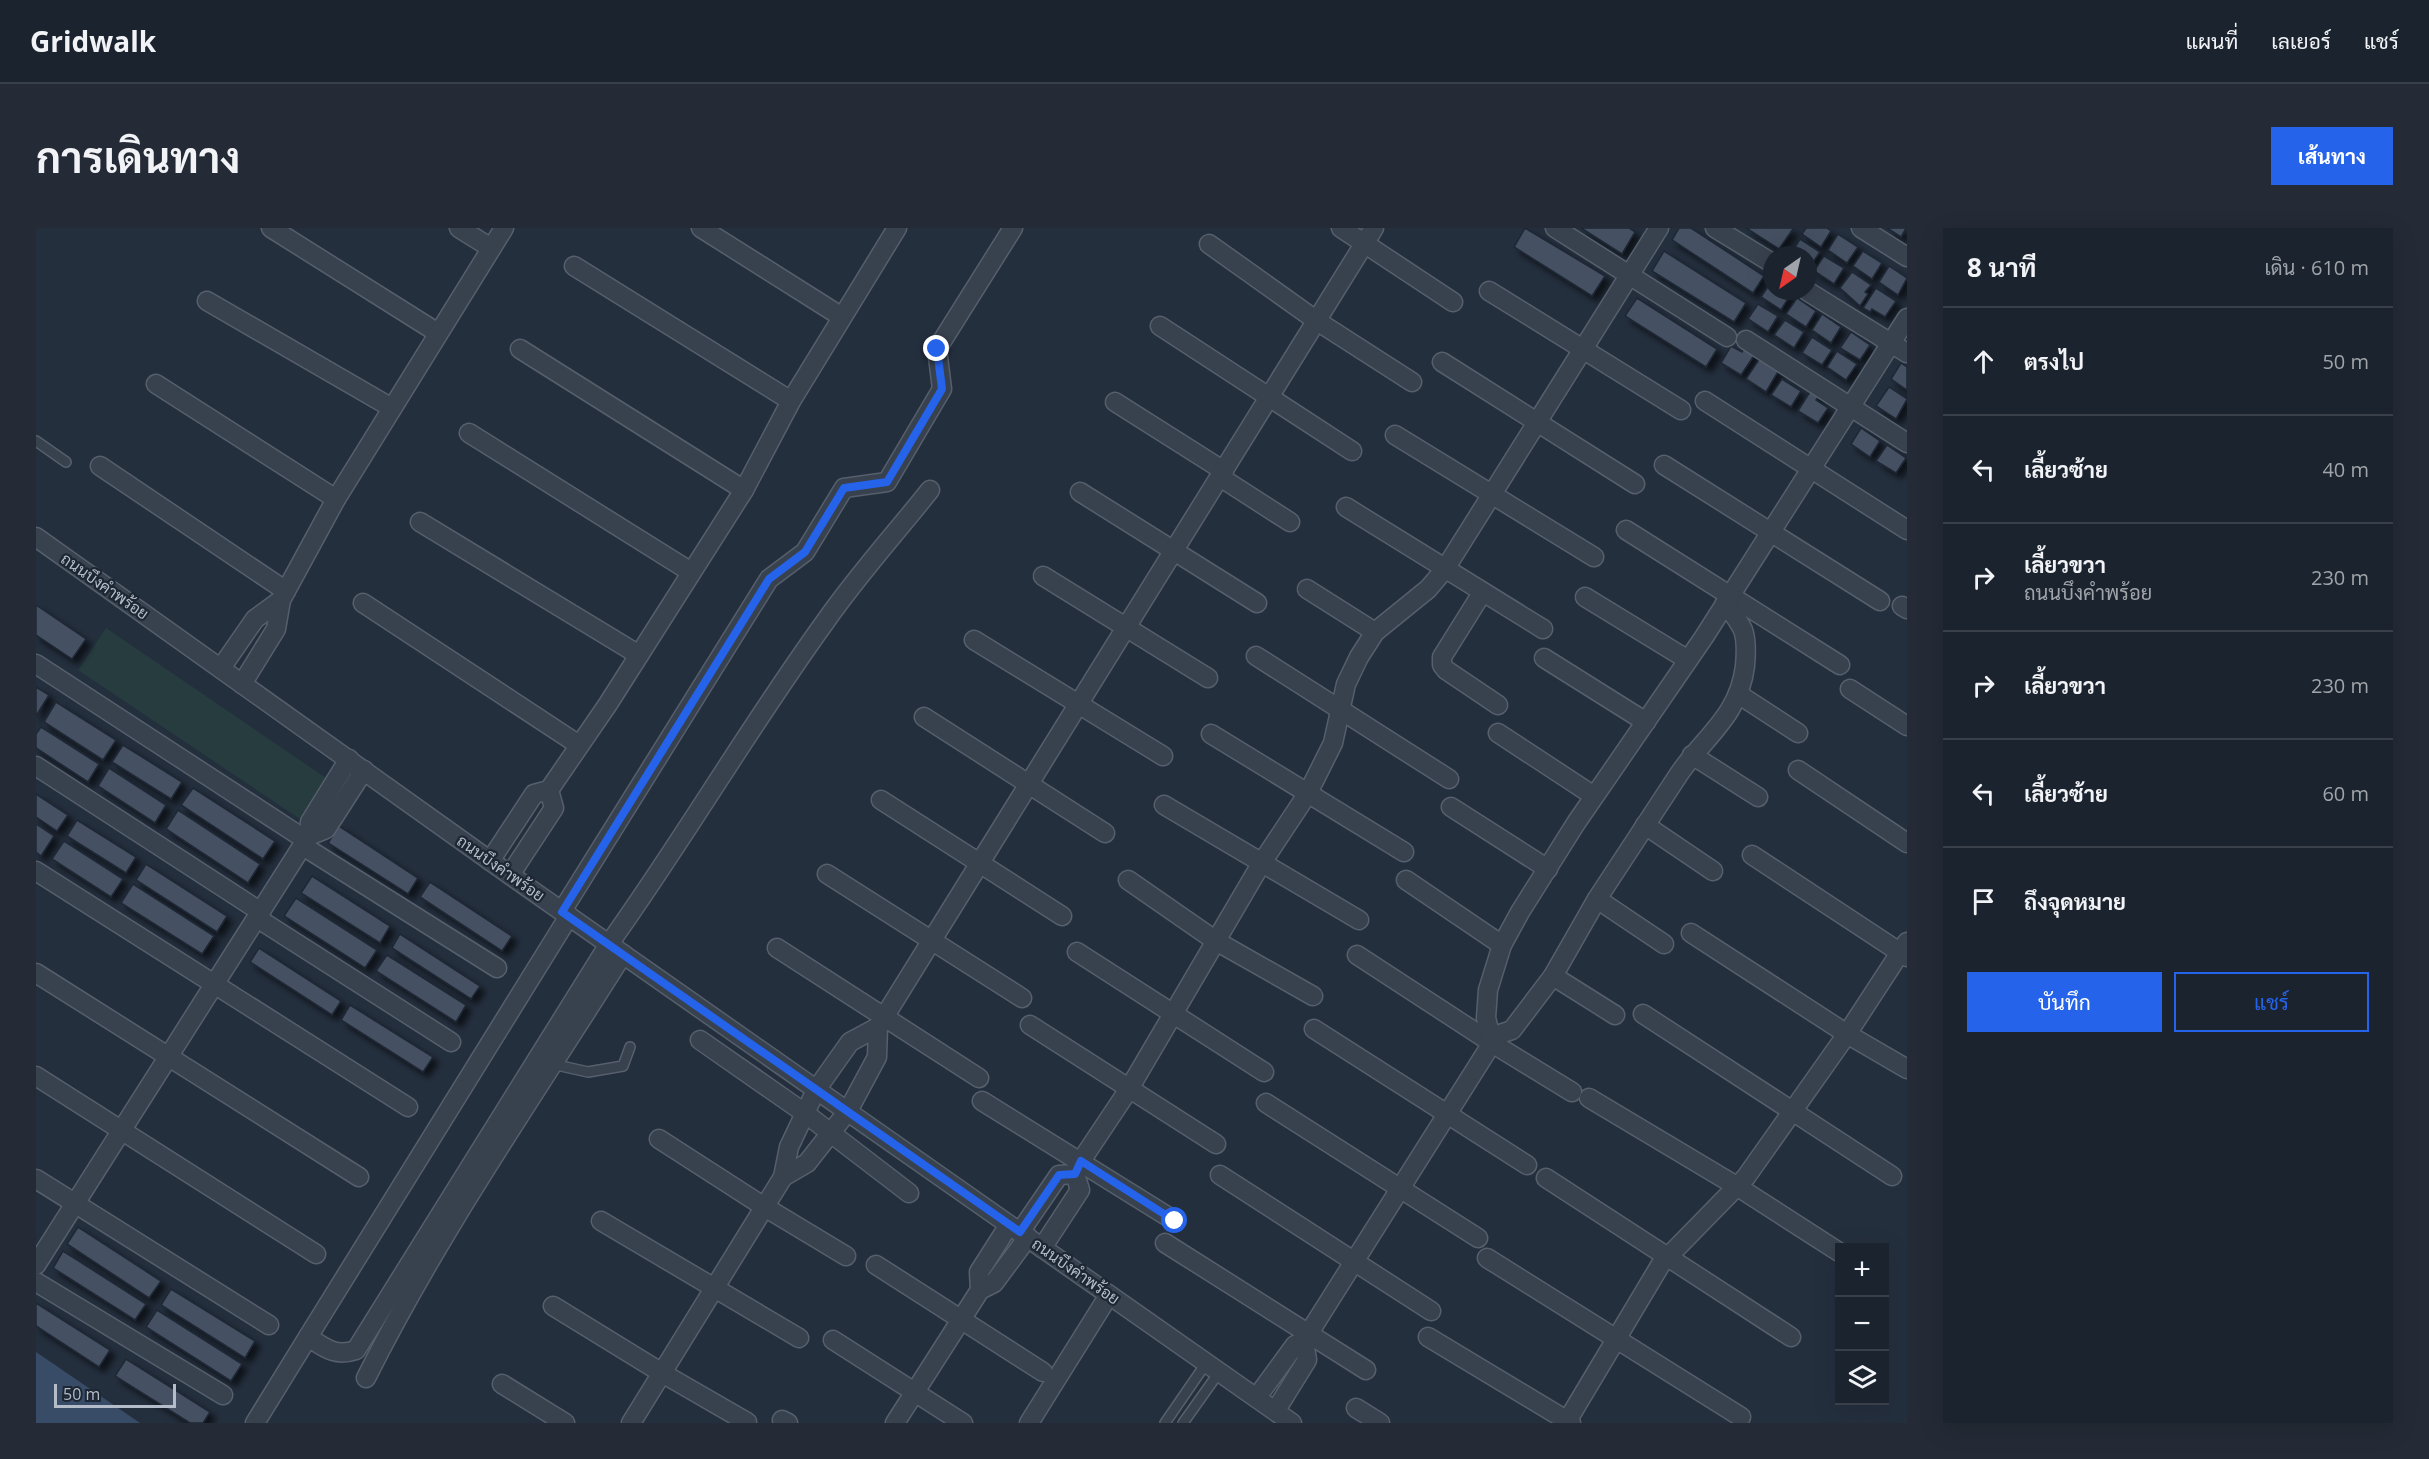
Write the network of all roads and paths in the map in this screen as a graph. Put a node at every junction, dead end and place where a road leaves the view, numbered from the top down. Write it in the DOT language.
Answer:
graph roads {
  1 [pos="271,228"];
  2 [pos="459,228"];
  3 [pos="504,228"];
  4 [pos="701,228"];
  5 [pos="1013,228"];
  6 [pos="1341,228"];
  7 [pos="1555,228"];
  8 [pos="1659,228"];
  9 [pos="1716,228"];
  10 [pos="1861,228"];
  11 [pos="892,230"];
  12 [pos="1369,236"];
  13 [pos="1209,244"];
  14 [pos="491,248"];
  15 [pos="1763,257"];
  16 [pos="1907,257"];
  17 [pos="574,266"];
  18 [pos="1629,276"];
  19 [pos="1489,291"];
  20 [pos="1817,297"];
  21 [pos="207,301"];
  22 [pos="1453,302"];
  23 [pos="842,317"];
  24 [pos="1907,318"];
  25 [pos="1317,321"];
  26 [pos="1160,326"];
  27 [pos="438,333"];
  28 [pos="1727,337"];
  29 [pos="1746,340"];
  30 [pos="1891,343"];
  31 [pos="520,349"];
  32 [pos="1584,349"];
  33 [pos="1907,353"];
  34 [pos="1442,362"];
  35 [pos="1412,382"];
  36 [pos="156,384"];
  37 [pos="1270,398"];
  38 [pos="791,401"];
  39 [pos="1706,401"];
  40 [pos="1115,402"];
  41 [pos="1851,407"];
  42 [pos="392,408"];
  43 [pos="1681,410"];
  44 [pos="1538,423"];
  45 [pos="470,433"];
  46 [pos="1395,435"];
  47 [pos="36,441"];
  48 [pos="1907,443"];
  49 [pos="1352,451"];
  50 [pos="66,462"];
  51 [pos="1664,465"];
  52 [pos="100,466"];
  53 [pos="1811,469"];
  54 [pos="1222,474"];
  55 [pos="1635,484"];
  56 [pos="744,490"];
  57 [pos="930,490"];
  58 [pos="1080,492"];
  59 [pos="1492,497"];
  60 [pos="336,499"];
  61 [pos="1346,507"];
  62 [pos="420,522"];
  63 [pos="1290,522"];
  64 [pos="1626,530"];
  65 [pos="1907,530"];
  66 [pos="1771,532"];
  67 [pos="36,538"];
  68 [pos="1174,551"];
  69 [pos="1594,557"];
  70 [pos="1445,569"];
  71 [pos="692,572"];
  72 [pos="1043,576"];
  73 [pos="1307,589"];
  74 [pos="1482,593"];
  75 [pos="283,595"];
  76 [pos="1584,597"];
  77 [pos="1728,599"];
  78 [pos="1880,601"];
  79 [pos="363,603"];
  80 [pos="1257,603"];
  81 [pos="1126,628"];
  82 [pos="1543,629"];
  83 [pos="1376,632"];
  84 [pos="974,640"];
  85 [pos="639,655"];
  86 [pos="1256,656"];
  87 [pos="1544,658"];
  88 [pos="1688,660"];
  89 [pos="36,664"];
  90 [pos="1840,665"];
  91 [pos="221,668"];
  92 [pos="1208,678"];
  93 [pos="242,684"];
  94 [pos="1850,689"];
  95 [pos="1738,694"];
  96 [pos="1079,704"];
  97 [pos="1498,705"];
  98 [pos="1340,708"];
  99 [pos="924,717"];
  100 [pos="1646,722"];
  101 [pos="1907,726"];
  102 [pos="1498,733"];
  103 [pos="1211,734"];
  104 [pos="1798,734"];
  105 [pos="579,745"];
  106 [pos="1692,755"];
  107 [pos="1163,756"];
  108 [pos="349,759"];
  109 [pos="36,766"];
  110 [pos="364,770"];
  111 [pos="1798,770"];
  112 [pos="1449,779"];
  113 [pos="1029,784"];
  114 [pos="549,790"];
  115 [pos="1308,793"];
  116 [pos="1594,796"];
  117 [pos="1758,796"];
  118 [pos="881,800"];
  119 [pos="1164,805"];
  120 [pos="1451,807"];
  121 [pos="1645,825"];
  122 [pos="1105,833"];
  123 [pos="306,841"];
  124 [pos="1907,843"];
  125 [pos="1404,852"];
  126 [pos="1752,855"];
  127 [pos="490,861"];
  128 [pos="981,862"];
  129 [pos="1261,864"];
  130 [pos="1548,869"];
  131 [pos="36,871"];
  132 [pos="1713,871"];
  133 [pos="827,874"];
  134 [pos="510,875"];
  135 [pos="1128,880"];
  136 [pos="1406,880"];
  137 [pos="1597,899"];
  138 [pos="566,914"];
  139 [pos="259,915"];
  140 [pos="1062,916"];
  141 [pos="1359,920"];
  142 [pos="1691,933"];
  143 [pos="932,941"];
  144 [pos="1216,941"];
  145 [pos="1664,944"];
  146 [pos="1502,945"];
  147 [pos="777,948"];
  148 [pos="616,949"];
  149 [pos="1905,950"];
  150 [pos="1077,952"];
  151 [pos="1358,955"];
  152 [pos="497,968"];
  153 [pos="36,973"];
  154 [pos="1553,976"];
  155 [pos="215,985"];
  156 [pos="1313,996"];
  157 [pos="1022,998"];
  158 [pos="1173,1013"];
  159 [pos="1643,1014"];
  160 [pos="1615,1015"];
  161 [pos="881,1022"];
  162 [pos="1030,1025"];
  163 [pos="1314,1029"];
  164 [pos="1847,1034"];
  165 [pos="700,1040"];
  166 [pos="1492,1040"];
  167 [pos="451,1042"];
  168 [pos="630,1047"];
  169 [pos="168,1058"];
  170 [pos="552,1064"];
  171 [pos="1907,1069"];
  172 [pos="1264,1072"];
  173 [pos="36,1076"];
  174 [pos="979,1078"];
  175 [pos="1129,1089"];
  176 [pos="816,1090"];
  177 [pos="982,1101"];
  178 [pos="1266,1103"];
  179 [pos="408,1107"];
  180 [pos="1793,1110"];
  181 [pos="848,1111"];
  182 [pos="1447,1113"];
  183 [pos="806,1114"];
  184 [pos="123,1130"];
  185 [pos="831,1134"];
  186 [pos="659,1139"];
  187 [pos="1215,1144"];
  188 [pos="1527,1165"];
  189 [pos="1078,1168"];
  190 [pos="1220,1175"];
  191 [pos="1892,1176"];
  192 [pos="359,1177"];
  193 [pos="783,1177"];
  194 [pos="36,1179"];
  195 [pos="1546,1179"];
  196 [pos="1738,1187"];
  197 [pos="1400,1188"];
  198 [pos="909,1193"];
  199 [pos="76,1204"];
  200 [pos="763,1206"];
  201 [pos="602,1221"];
  202 [pos="1175,1221"];
  203 [pos="1025,1236"];
  204 [pos="1478,1238"];
  205 [pos="1165,1243"];
  206 [pos="1835,1249"];
  207 [pos="316,1254"];
  208 [pos="846,1256"];
  209 [pos="1668,1257"];
  210 [pos="1487,1258"];
  211 [pos="1354,1261"];
  212 [pos="36,1265"];
  213 [pos="876,1265"];
  214 [pos="36,1282"];
  215 [pos="713,1289"];
  216 [pos="1110,1295"];
  217 [pos="553,1306"];
  218 [pos="1431,1311"];
  219 [pos="961,1320"];
  220 [pos="269,1325"];
  221 [pos="1791,1336"];
  222 [pos="308,1337"];
  223 [pos="1307,1337"];
  224 [pos="1428,1337"];
  225 [pos="799,1338"];
  226 [pos="833,1340"];
  227 [pos="1615,1340"];
  228 [pos="1213,1366"];
  229 [pos="1366,1370"];
  230 [pos="1043,1372"];
  231 [pos="662,1373"];
  232 [pos="366,1378"];
  233 [pos="502,1383"];
  234 [pos="916,1392"];
  235 [pos="223,1395"];
  236 [pos="1257,1397"];
  237 [pos="1356,1408"];
  238 [pos="1276,1410"];
  239 [pos="1741,1417"];
  240 [pos="747,1422"];
  241 [pos="1568,1422"];
  242 [pos="255,1423"];
  243 [pos="565,1423"];
  244 [pos="632,1423"];
  245 [pos="895,1423"];
  246 [pos="963,1423"];
  247 [pos="1029,1423"];
  248 [pos="1165,1423"];
  249 [pos="1183,1423"];
  250 [pos="1292,1423"];
  251 [pos="1380,1423"];
  1 -- 27 [label="street"];
  2 -- 14 [label="street"];
  3 -- 14 [label="street"];
  4 -- 23 [label="street"];
  5 -- 138 [label="street"];
  6 -- 12 [label="street"];
  7 -- 18 [label="street"];
  8 -- 18 [label="street"];
  9 -- 15 [label="street"];
  10 -- 16 [label="street"];
  11 -- 23 [label="street"];
  12 -- 22 [label="street"];
  12 -- 25 [label="street"];
  13 -- 25 [label="street"];
  14 -- 27 [label="street"];
  17 -- 38 [label="street"];
  18 -- 28 [label="street"];
  18 -- 32 [label="street"];
  19 -- 32 [label="street"];
  20 -- 30 [label="street"];
  21 -- 42 [label="street"];
  23 -- 38 [label="street"];
  24 -- 30 [label="street"];
  25 -- 35 [label="street"];
  25 -- 37 [label="street"];
  26 -- 37 [label="street"];
  27 -- 42 [label="street"];
  29 -- 41 [label="street"];
  30 -- 33 [label="street"];
  30 -- 41 [label="street"];
  31 -- 56 [label="street"];
  32 -- 43 [label="street"];
  32 -- 44 [label="street"];
  34 -- 44 [label="street"];
  36 -- 60 [label="street"];
  37 -- 49 [label="street"];
  37 -- 54 [label="street"];
  38 -- 56 [label="street"];
  39 -- 53 [label="street"];
  40 -- 54 [label="street"];
  41 -- 48 [label="street"];
  41 -- 53 [label="street"];
  42 -- 60 [label="street"];
  44 -- 55 [label="street"];
  44 -- 59 [label="street"];
  45 -- 71 [label="street"];
  46 -- 59 [label="street"];
  47 -- 50 [label="lane"];
  51 -- 66 [label="street"];
  52 -- 75 [label="street"];
  53 -- 65 [label="street"];
  53 -- 66 [label="street"];
  54 -- 63 [label="street"];
  54 -- 68 [label="street"];
  56 -- 71 [label="street"];
  57 -- 148 [label="street"];
  58 -- 68 [label="street"];
  59 -- 69 [label="street"];
  59 -- 70 [label="street"];
  60 -- 75 [label="street"];
  61 -- 70 [label="street"];
  62 -- 85 [label="street"];
  64 -- 77 [label="street"];
  66 -- 77 [label="street"];
  66 -- 78 [label="street"];
  67 -- 91 [label="street, ถนนบึงคำพร้อย"];
  68 -- 80 [label="street"];
  68 -- 81 [label="street"];
  70 -- 74 [label="street"];
  70 -- 83 [label="street"];
  71 -- 85 [label="street"];
  72 -- 81 [label="street"];
  73 -- 83 [label="street"];
  74 -- 82 [label="street"];
  74 -- 97 [label="street"];
  75 -- 91 [label="street"];
  75 -- 93 [label="street"];
  76 -- 88 [label="street"];
  77 -- 88 [label="street"];
  77 -- 90 [label="street"];
  77 -- 95 [label="street"];
  79 -- 105 [label="street"];
  81 -- 92 [label="street"];
  81 -- 96 [label="street"];
  83 -- 98 [label="street"];
  84 -- 96 [label="street"];
  85 -- 105 [label="street"];
  86 -- 98 [label="street"];
  87 -- 100 [label="street"];
  88 -- 100 [label="street"];
  89 -- 123 [label="street"];
  91 -- 93 [label="street, ถนนบึงคำพร้อย"];
  93 -- 108 [label="street, ถนนบึงคำพร้อย"];
  94 -- 101 [label="street"];
  95 -- 104 [label="street"];
  95 -- 106 [label="street"];
  96 -- 107 [label="street"];
  96 -- 113 [label="street"];
  98 -- 112 [label="street"];
  98 -- 115 [label="street"];
  99 -- 113 [label="street"];
  100 -- 116 [label="street"];
  102 -- 116 [label="street"];
  103 -- 115 [label="street"];
  105 -- 114 [label="street"];
  106 -- 117 [label="street"];
  106 -- 121 [label="street"];
  108 -- 110 [label="street, ถนนบึงคำพร้อย"];
  108 -- 123 [label="street"];
  109 -- 139 [label="street"];
  110 -- 123 [label="street"];
  110 -- 127 [label="street, ถนนบึงคำพร้อย"];
  111 -- 124 [label="street"];
  113 -- 122 [label="street"];
  113 -- 128 [label="street"];
  114 -- 127 [label="street"];
  114 -- 134 [label="street"];
  115 -- 125 [label="street"];
  115 -- 129 [label="street"];
  116 -- 130 [label="street"];
  118 -- 128 [label="street"];
  119 -- 129 [label="street"];
  120 -- 130 [label="street"];
  121 -- 132 [label="street"];
  121 -- 137 [label="street"];
  123 -- 139 [label="street"];
  123 -- 152 [label="street"];
  126 -- 149 [label="street"];
  127 -- 134 [label="street, ถนนบึงคำพร้อย"];
  128 -- 140 [label="street"];
  128 -- 143 [label="street"];
  129 -- 141 [label="street"];
  129 -- 144 [label="street"];
  130 -- 146 [label="street"];
  131 -- 155 [label="street"];
  133 -- 143 [label="street"];
  134 -- 138 [label="street, ถนนบึงคำพร้อย"];
  135 -- 144 [label="street"];
  136 -- 146 [label="street"];
  137 -- 145 [label="street"];
  137 -- 154 [label="street"];
  138 -- 148 [label="street, ถนนบึงคำพร้อย"];
  138 -- 222 [label="street"];
  139 -- 155 [label="street"];
  139 -- 167 [label="street"];
  142 -- 164 [label="street"];
  143 -- 157 [label="street"];
  143 -- 161 [label="street"];
  144 -- 156 [label="street"];
  144 -- 158 [label="street"];
  146 -- 166 [label="street"];
  147 -- 161 [label="street"];
  148 -- 170 [label="street"];
  148 -- 176 [label="street, ถนนบึงคำพร้อย"];
  148 -- 222 [label="street"];
  149 -- 164 [label="street"];
  150 -- 158 [label="street"];
  151 -- 166 [label="street"];
  153 -- 169 [label="street"];
  154 -- 160 [label="street"];
  154 -- 166 [label="street"];
  155 -- 169 [label="street"];
  155 -- 179 [label="street"];
  158 -- 172 [label="street"];
  158 -- 175 [label="street"];
  159 -- 180 [label="street"];
  161 -- 174 [label="street"];
  161 -- 176 [label="street"];
  161 -- 181 [label="street"];
  162 -- 175 [label="street"];
  163 -- 182 [label="street"];
  164 -- 171 [label="street"];
  164 -- 180 [label="street"];
  165 -- 183 [label="street"];
  166 -- 182 [label="street"];
  166 -- 196 [label="street"];
  168 -- 170 [label="lane"];
  169 -- 184 [label="street"];
  169 -- 192 [label="street"];
  170 -- 232 [label="street"];
  173 -- 184 [label="street"];
  175 -- 187 [label="street"];
  175 -- 189 [label="street"];
  176 -- 181 [label="street, ถนนบึงคำพร้อย"];
  176 -- 183 [label="street"];
  177 -- 189 [label="street"];
  178 -- 197 [label="street"];
  180 -- 191 [label="street"];
  180 -- 196 [label="street"];
  181 -- 185 [label="street"];
  181 -- 203 [label="street, ถนนบึงคำพร้อย"];
  182 -- 188 [label="street"];
  182 -- 197 [label="street"];
  183 -- 185 [label="street"];
  183 -- 193 [label="street"];
  184 -- 199 [label="street"];
  184 -- 207 [label="street"];
  185 -- 193 [label="street"];
  185 -- 198 [label="street"];
  186 -- 200 [label="street"];
  189 -- 202 [label="street"];
  189 -- 203 [label="street"];
  189 -- 203 [label="street"];
  190 -- 211 [label="street"];
  193 -- 200 [label="street"];
  194 -- 199 [label="street"];
  195 -- 209 [label="street"];
  196 -- 206 [label="street"];
  196 -- 209 [label="street"];
  197 -- 204 [label="street"];
  197 -- 211 [label="street"];
  199 -- 212 [label="street"];
  199 -- 220 [label="street"];
  200 -- 208 [label="street"];
  200 -- 215 [label="street"];
  201 -- 215 [label="street"];
  203 -- 216 [label="street, ถนนบึงคำพร้อย"];
  203 -- 219 [label="street"];
  205 -- 223 [label="street"];
  209 -- 221 [label="street"];
  209 -- 227 [label="street"];
  210 -- 227 [label="street"];
  211 -- 218 [label="street"];
  211 -- 223 [label="street"];
  213 -- 219 [label="street"];
  214 -- 235 [label="street"];
  215 -- 225 [label="street"];
  215 -- 231 [label="street"];
  216 -- 228 [label="street, ถนนบึงคำพร้อย"];
  216 -- 247 [label="street"];
  217 -- 231 [label="street"];
  219 -- 230 [label="street"];
  219 -- 234 [label="street"];
  222 -- 242 [label="street"];
  223 -- 229 [label="street"];
  223 -- 236 [label="street"];
  223 -- 238 [label="street"];
  224 -- 241 [label="street"];
  226 -- 234 [label="street"];
  227 -- 239 [label="street"];
  227 -- 241 [label="street"];
  228 -- 236 [label="street, ถนนบึงคำพร้อย"];
  228 -- 248 [label="lane"];
  228 -- 249 [label="lane"];
  231 -- 240 [label="street"];
  231 -- 244 [label="street"];
  233 -- 243 [label="street"];
  234 -- 245 [label="street"];
  234 -- 246 [label="street"];
  236 -- 238 [label="street, ถนนบึงคำพร้อย"];
  237 -- 251 [label="street"];
  238 -- 250 [label="street, ถนนบึงคำพร้อย"];
}
